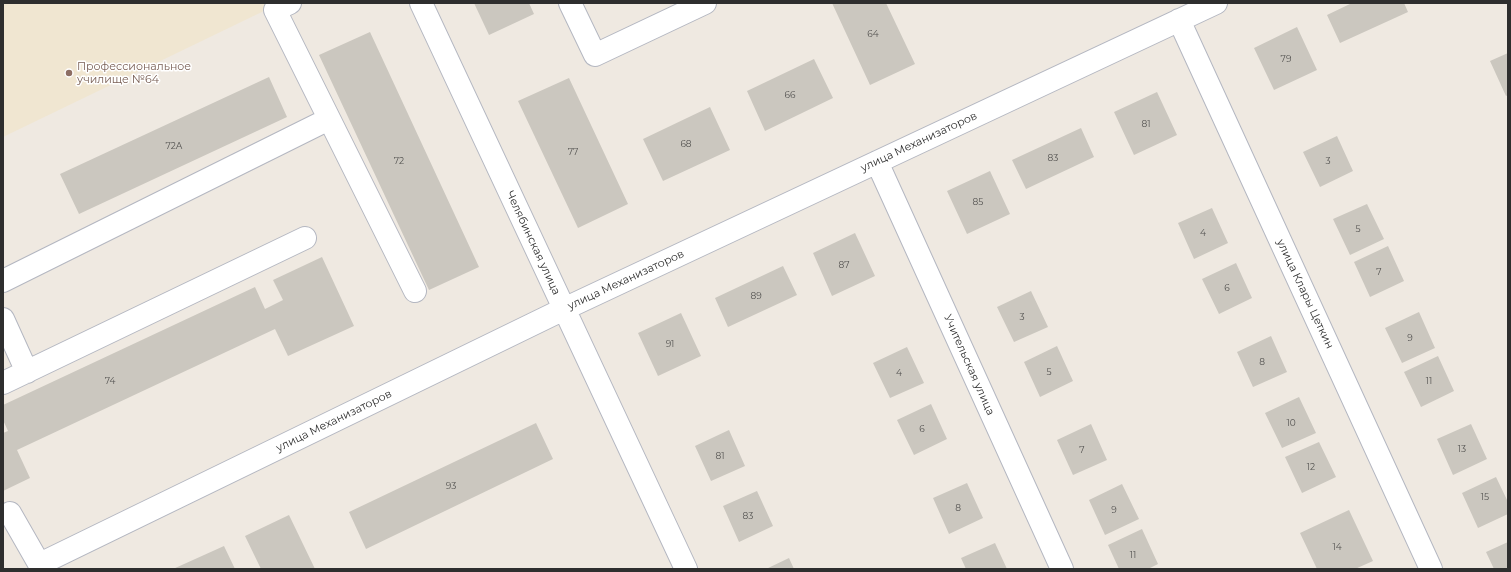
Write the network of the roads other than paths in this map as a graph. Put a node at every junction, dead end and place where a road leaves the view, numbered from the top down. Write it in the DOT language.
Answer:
graph roads {
  1 [pos="290,3"];
  2 [pos="421,3"];
  3 [pos="570,3"];
  4 [pos="705,3"];
  5 [pos="1216,3"];
  6 [pos="1179,20"];
  7 [pos="330,119"];
  8 [pos="877,162"];
  9 [pos="305,238"];
  10 [pos="3,281"];
  11 [pos="415,291"];
  12 [pos="564,309"];
  13 [pos="3,319"];
  14 [pos="27,372"];
  15 [pos="3,383"];
  16 [pos="10,513"];
  17 [pos="41,567"];
  18 [pos="686,569"];
  19 [pos="1062,569"];
  20 [pos="1431,569"];
  1 -- 7 [label="street"];
  2 -- 12 [label="street, Челябинская улица"];
  3 -- 4 [label="street"];
  5 -- 6 [label="street, улица Механизаторов"];
  6 -- 8 [label="street, улица Механизаторов"];
  6 -- 20 [label="street, улица Клары Цеткин"];
  7 -- 10 [label="street"];
  7 -- 11 [label="street"];
  8 -- 12 [label="street, улица Механизаторов"];
  8 -- 19 [label="street, Учительская улица"];
  9 -- 14 [label="street"];
  12 -- 17 [label="street, улица Механизаторов"];
  12 -- 18 [label="street, Челябинская улица"];
  13 -- 14 [label="street"];
  14 -- 15 [label="street"];
  16 -- 17 [label="street"];
}
